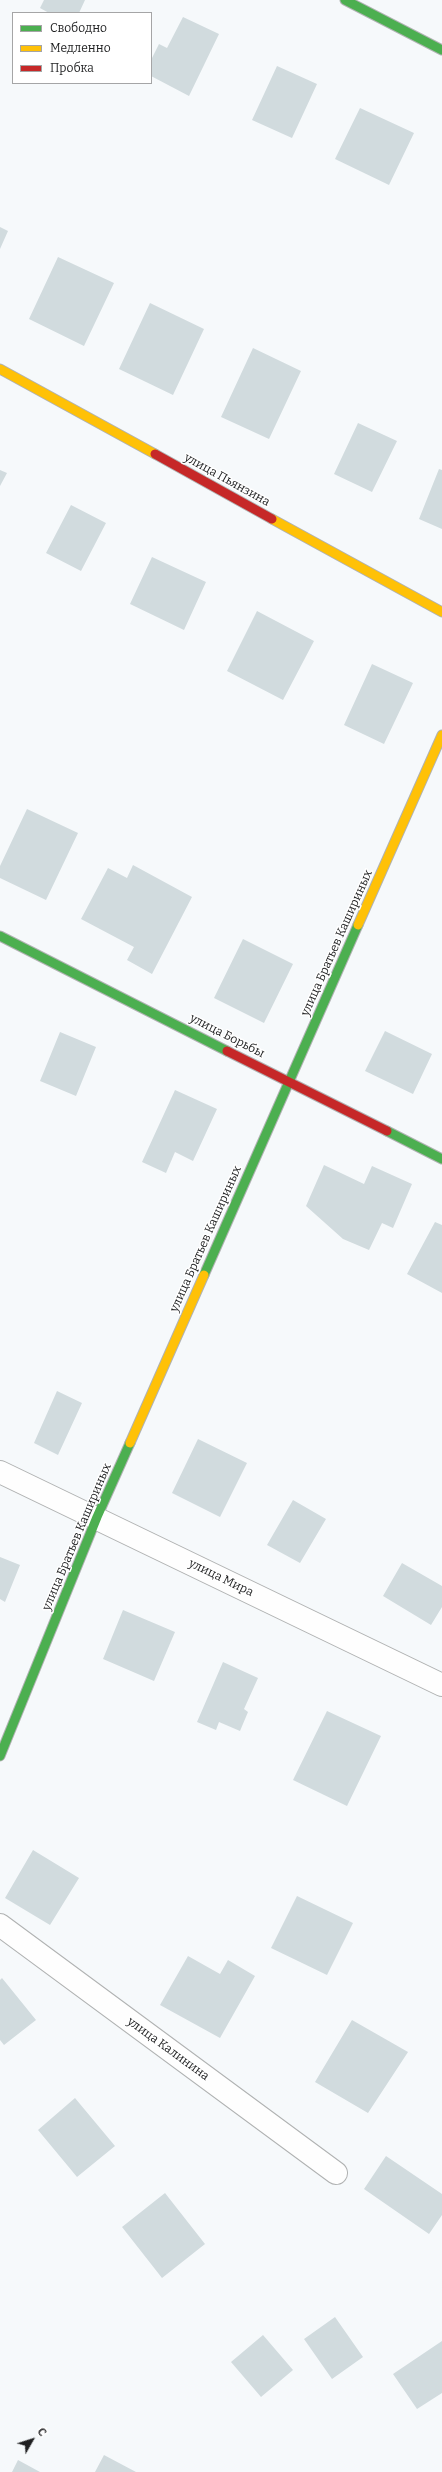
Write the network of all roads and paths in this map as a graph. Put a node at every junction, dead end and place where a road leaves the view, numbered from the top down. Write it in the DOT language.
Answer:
graph roads {
  1 [pos="345,0"];
  2 [pos="442,50"];
  3 [pos="0,369"];
  4 [pos="442,612"];
  5 [pos="442,735"];
  6 [pos="0,936"];
  7 [pos="290,1081"];
  8 [pos="442,1159"];
  9 [pos="0,1472"];
  10 [pos="96,1517"];
  11 [pos="442,1685"];
  12 [pos="0,1756"];
  13 [pos="0,1925"];
  14 [pos="336,2173"];
  1 -- 2 [label="street"];
  3 -- 4 [label="street, улица Пьянзина"];
  5 -- 7 [label="street, улица Братьев Кашириных"];
  6 -- 7 [label="street, улица Борьбы"];
  7 -- 8 [label="street, улица Борьбы"];
  7 -- 10 [label="street, улица Братьев Кашириных"];
  9 -- 10 [label="street, улица Мира"];
  10 -- 11 [label="street, улица Мира"];
  10 -- 12 [label="street, улица Братьев Кашириных"];
  13 -- 14 [label="street, улица Калинина"];
}
